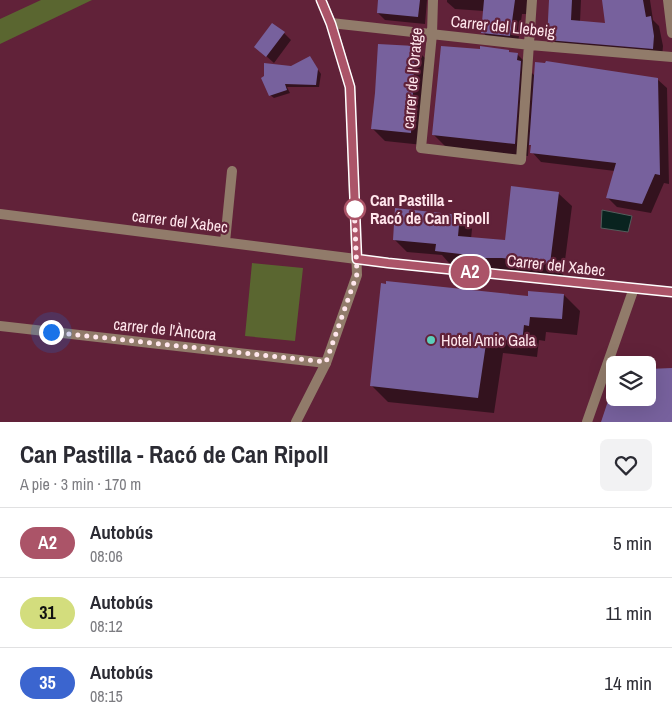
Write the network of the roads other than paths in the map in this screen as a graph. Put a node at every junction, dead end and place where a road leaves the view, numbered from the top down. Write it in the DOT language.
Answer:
graph roads {
  1 [pos="321,0"];
  2 [pos="433,0"];
  3 [pos="532,0"];
  4 [pos="669,4"];
  5 [pos="331,24"];
  6 [pos="672,33"];
  7 [pos="432,34"];
  8 [pos="530,45"];
  9 [pos="672,57"];
  10 [pos="232,171"];
  11 [pos="0,214"];
  12 [pos="226,242"];
  13 [pos="357,259"];
  14 [pos="634,288"];
  15 [pos="672,292"];
  16 [pos="0,326"];
  17 [pos="326,362"];
  18 [pos="296,422"];
  19 [pos="587,422"];
  1 -- 5 [label="street"];
  2 -- 7 [label="street, carrer de l'Oratge"];
  3 -- 8 [label="street"];
  4 -- 6 [label="street"];
  5 -- 7 [label="street, Carrer del Llebeig"];
  5 -- 13 [label="street"];
  7 -- 8 [label="street, Carrer del Llebeig"];
  7 -- 8 [label="street, carrer de l'Oratge"];
  8 -- 9 [label="street, Carrer del Llebeig"];
  10 -- 12 [label="street"];
  11 -- 12 [label="street, carrer del Xabec"];
  12 -- 13 [label="street, carrer del Xabec"];
  13 -- 14 [label="street, Carrer del Xabec"];
  13 -- 17 [label="street"];
  14 -- 15 [label="street"];
  14 -- 19 [label="street"];
  16 -- 17 [label="street, carrer de l'Àncora"];
  17 -- 18 [label="street"];
}
